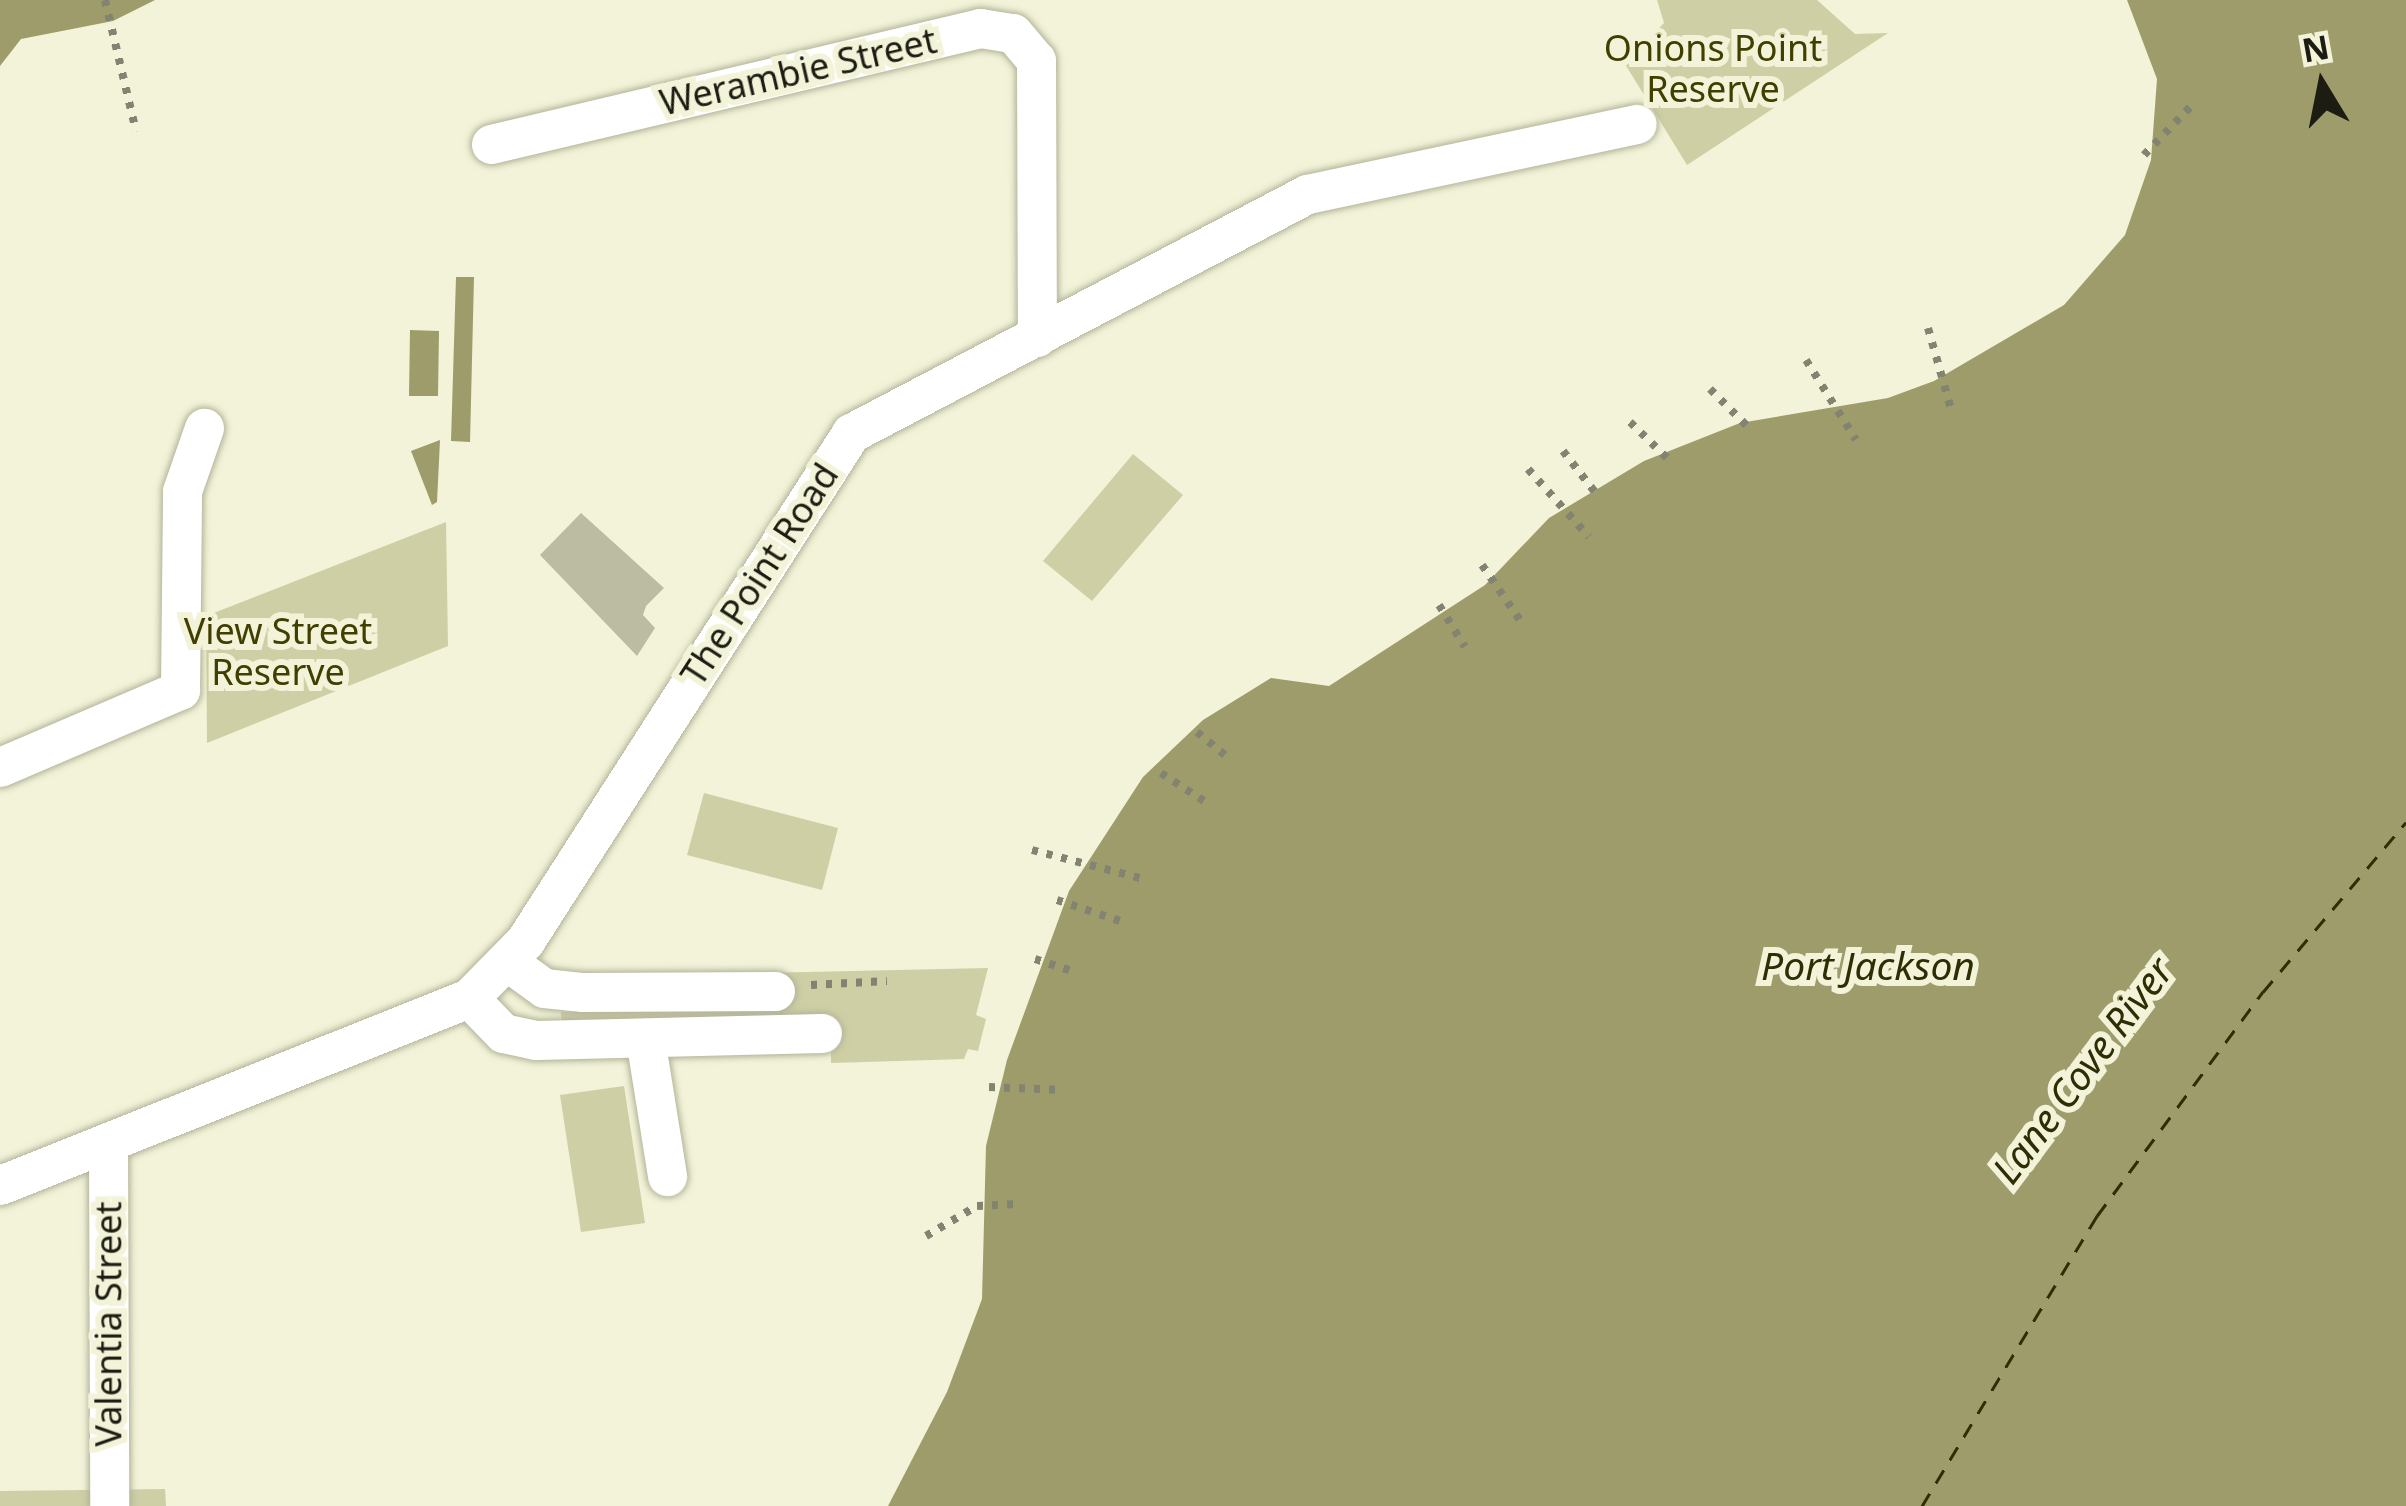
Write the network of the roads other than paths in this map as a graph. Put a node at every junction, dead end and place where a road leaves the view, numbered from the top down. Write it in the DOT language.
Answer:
graph roads {
  1 [pos="1637,124"];
  2 [pos="491,144"];
  3 [pos="1037,337"];
  4 [pos="204,428"];
  5 [pos="0,767"];
  6 [pos="508,962"];
  7 [pos="775,991"];
  8 [pos="469,998"];
  9 [pos="822,1034"];
  10 [pos="644,1038"];
  11 [pos="108,1142"];
  12 [pos="667,1175"];
  13 [pos="0,1185"];
  14 [pos="109,1506"];
  1 -- 3 [label="street, The Point Road"];
  2 -- 3 [label="street, Werambie Street"];
  3 -- 6 [label="street, The Point Road"];
  4 -- 5 [label="street"];
  6 -- 7 [label="street"];
  6 -- 8 [label="street, The Point Road"];
  8 -- 10 [label="street"];
  8 -- 11 [label="street, The Point Road"];
  9 -- 10 [label="street"];
  10 -- 12 [label="street"];
  11 -- 13 [label="street, The Point Road"];
  11 -- 14 [label="street, Valentia Street"];
}
